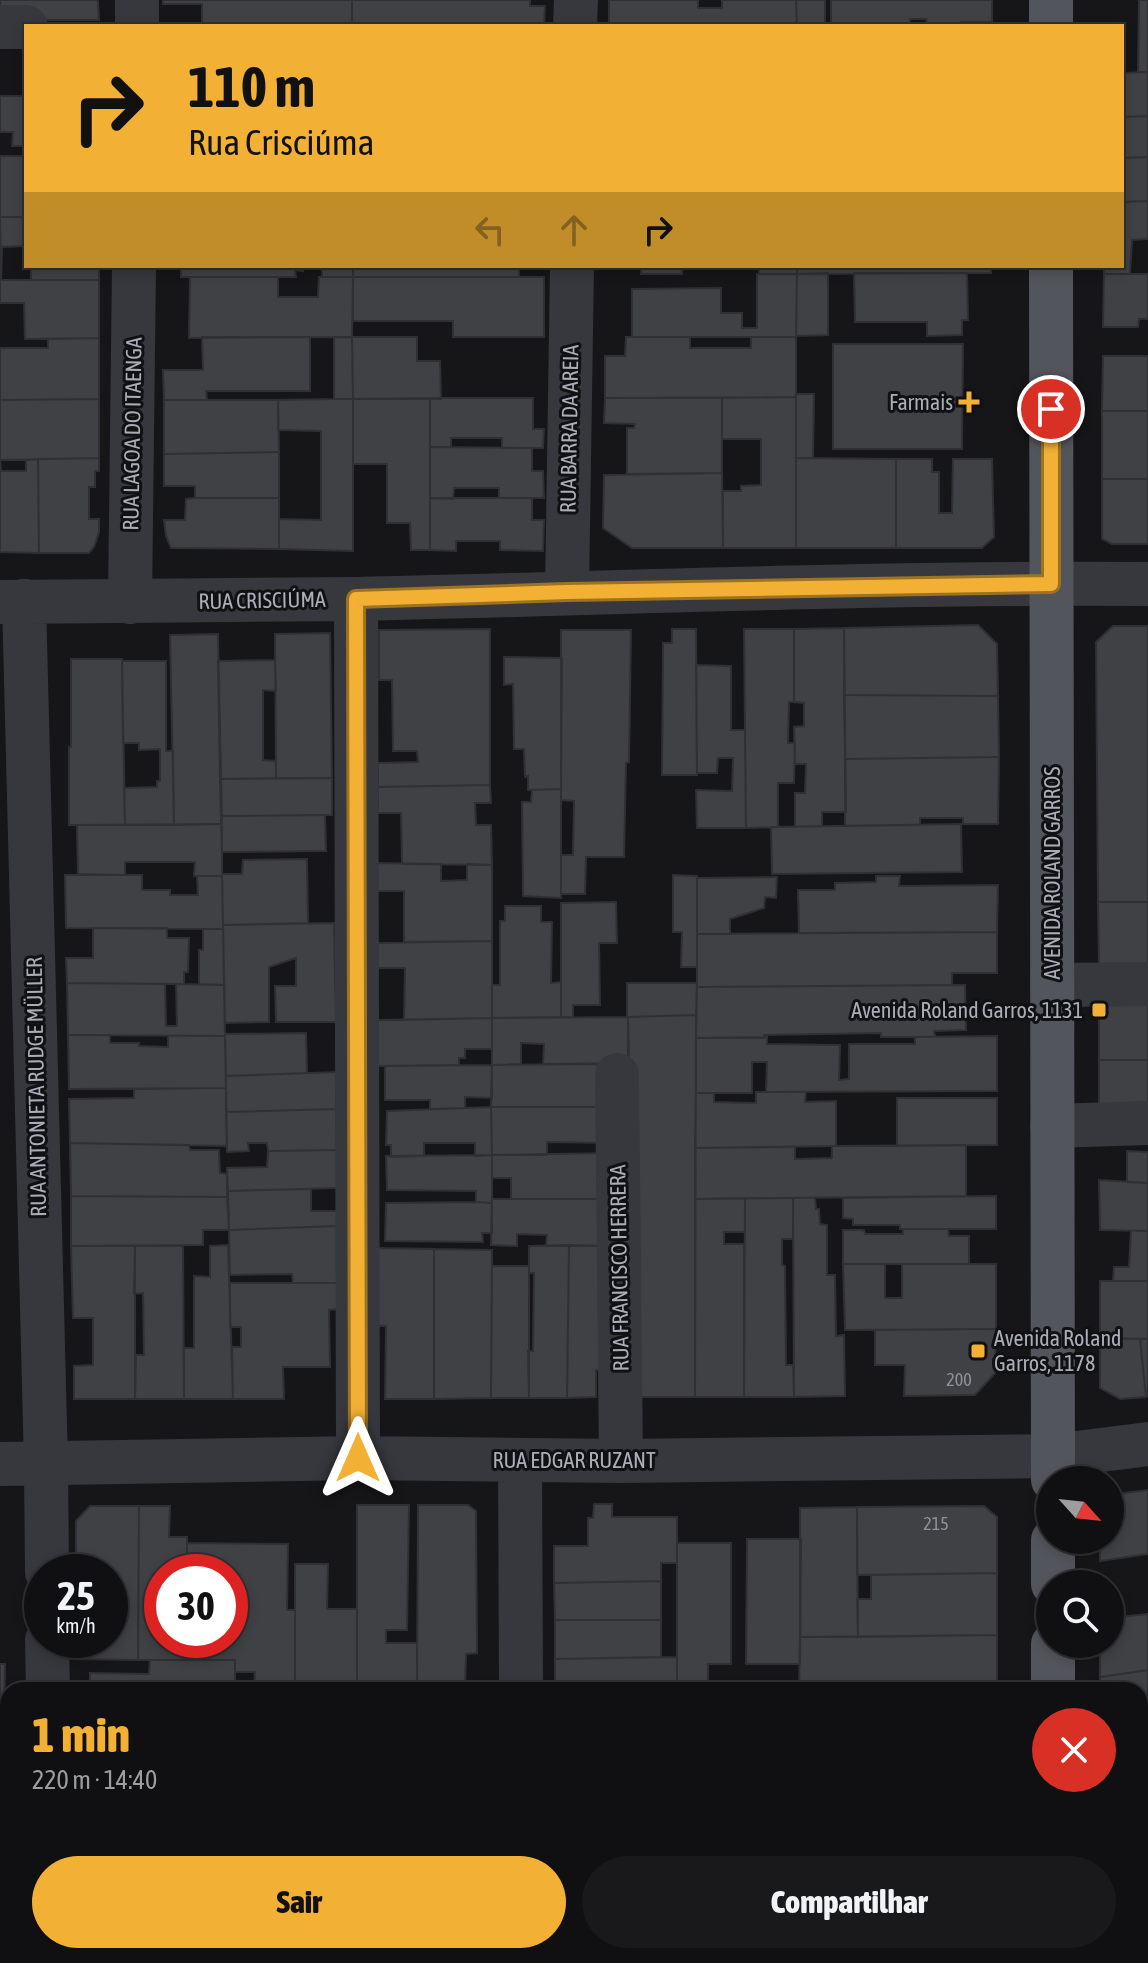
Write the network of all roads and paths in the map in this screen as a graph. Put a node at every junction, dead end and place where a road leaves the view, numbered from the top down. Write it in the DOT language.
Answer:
graph roads {
  1 [pos="137,0"];
  2 [pos="576,0"];
  3 [pos="1051,0"];
  4 [pos="137,24"];
  5 [pos="575,24"];
  6 [pos="1051,24"];
  7 [pos="0,27"];
  8 [pos="24,27"];
  9 [pos="134,268"];
  10 [pos="572,268"];
  11 [pos="1051,268"];
  12 [pos="1051,584"];
  13 [pos="1148,584"];
  14 [pos="567,592"];
  15 [pos="356,599"];
  16 [pos="12,601"];
  17 [pos="130,602"];
  18 [pos="1148,984"];
  19 [pos="1052,985"];
  20 [pos="617,1075"];
  21 [pos="1148,1123"];
  22 [pos="1052,1126"];
  23 [pos="1148,1444"];
  24 [pos="358,1458"];
  25 [pos="520,1460"];
  26 [pos="621,1461"];
  27 [pos="0,1464"];
  28 [pos="46,1464"];
  29 [pos="1053,1466"];
  30 [pos="1061,1466"];
  31 [pos="1036,1468"];
  32 [pos="47,1554"];
  33 [pos="47,1658"];
  34 [pos="1053,1658"];
  35 [pos="48,1682"];
  36 [pos="521,1682"];
  37 [pos="1053,1682"];
  1 -- 4 [label="street"];
  2 -- 5 [label="street"];
  3 -- 6 [label="main road"];
  7 -- 8 [label="street"];
  9 -- 17 [label="street, RUA LAGOA DO ITAENGA"];
  10 -- 14 [label="street, RUA BARRA DA AREIA"];
  11 -- 12 [label="main road, AVENIDA ROLAND GARROS"];
  12 -- 13 [label="street, RUA CRISCIÚMA"];
  12 -- 14 [label="street, RUA CRISCIÚMA"];
  12 -- 19 [label="main road, AVENIDA ROLAND GARROS"];
  14 -- 15 [label="street, RUA CRISCIÚMA"];
  15 -- 17 [label="street, RUA CRISCIÚMA"];
  15 -- 24 [label="street"];
  16 -- 17 [label="street, RUA CRISCIÚMA"];
  16 -- 28 [label="street, RUA ANTONIETA RUDGE MÜLLER"];
  18 -- 19 [label="street"];
  19 -- 22 [label="main road, AVENIDA ROLAND GARROS"];
  20 -- 26 [label="street, RUA FRANCISCO HERRERA"];
  21 -- 22 [label="street"];
  22 -- 29 [label="main road, AVENIDA ROLAND GARROS"];
  23 -- 30 [label="street, RUA EDGAR RUZANT"];
  24 -- 25 [label="street, RUA EDGAR RUZANT"];
  24 -- 28 [label="street, RUA EDGAR RUZANT"];
  25 -- 26 [label="street, RUA EDGAR RUZANT"];
  25 -- 36 [label="street"];
  26 -- 31 [label="street, RUA EDGAR RUZANT"];
  27 -- 28 [label="street, RUA EDGAR RUZANT"];
  28 -- 32 [label="street, RUA ANTONIETA RUDGE MÜLLER"];
  33 -- 35 [label="street"];
  34 -- 37 [label="main road"];
}
